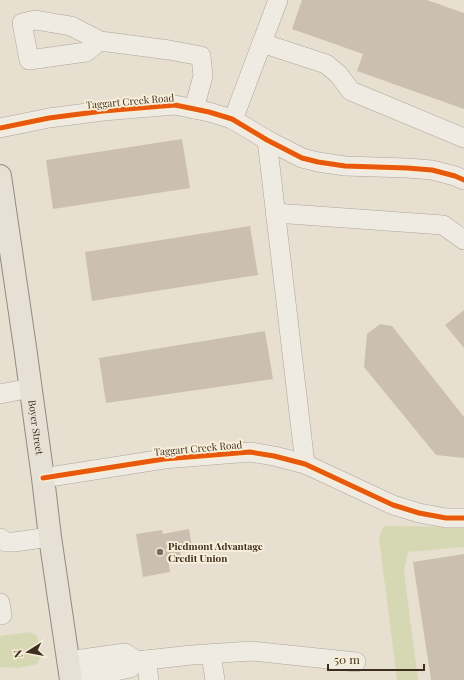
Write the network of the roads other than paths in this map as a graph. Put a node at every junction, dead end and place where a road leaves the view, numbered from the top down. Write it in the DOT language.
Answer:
graph roads {
  1 [pos="278,0"];
  2 [pos="100,41"];
  3 [pos="262,43"];
  4 [pos="194,109"];
  5 [pos="233,120"];
  6 [pos="0,128"];
  7 [pos="464,138"];
  8 [pos="267,140"];
  9 [pos="0,176"];
  10 [pos="464,180"];
  11 [pos="275,213"];
  12 [pos="464,240"];
  13 [pos="31,388"];
  14 [pos="0,394"];
  15 [pos="305,464"];
  16 [pos="43,478"];
  17 [pos="464,518"];
  18 [pos="50,537"];
  19 [pos="0,538"];
  20 [pos="0,603"];
  21 [pos="0,615"];
  22 [pos="211,654"];
  23 [pos="142,661"];
  24 [pos="356,662"];
  25 [pos="70,674"];
  26 [pos="149,680"];
  27 [pos="215,680"];
  1 -- 3 [label="street"];
  2 -- 4 [label="street"];
  3 -- 5 [label="street"];
  3 -- 7 [label="street"];
  4 -- 5 [label="street, Taggart Creek Road"];
  4 -- 6 [label="street, Taggart Creek Road"];
  5 -- 8 [label="street, Taggart Creek Road"];
  8 -- 10 [label="street, Taggart Creek Road"];
  8 -- 11 [label="street"];
  9 -- 13 [label="main road, Boyer Street"];
  11 -- 12 [label="street"];
  11 -- 15 [label="street"];
  13 -- 14 [label="street"];
  13 -- 16 [label="main road, Boyer Street"];
  15 -- 16 [label="street, Taggart Creek Road"];
  15 -- 17 [label="street, Taggart Creek Road"];
  16 -- 18 [label="main road, Boyer Street"];
  18 -- 19 [label="street"];
  18 -- 25 [label="main road, Boyer Street"];
  20 -- 21 [label="street"];
  22 -- 23 [label="street"];
  22 -- 24 [label="street"];
  22 -- 27 [label="street"];
  23 -- 25 [label="street"];
  23 -- 26 [label="street"];
}
